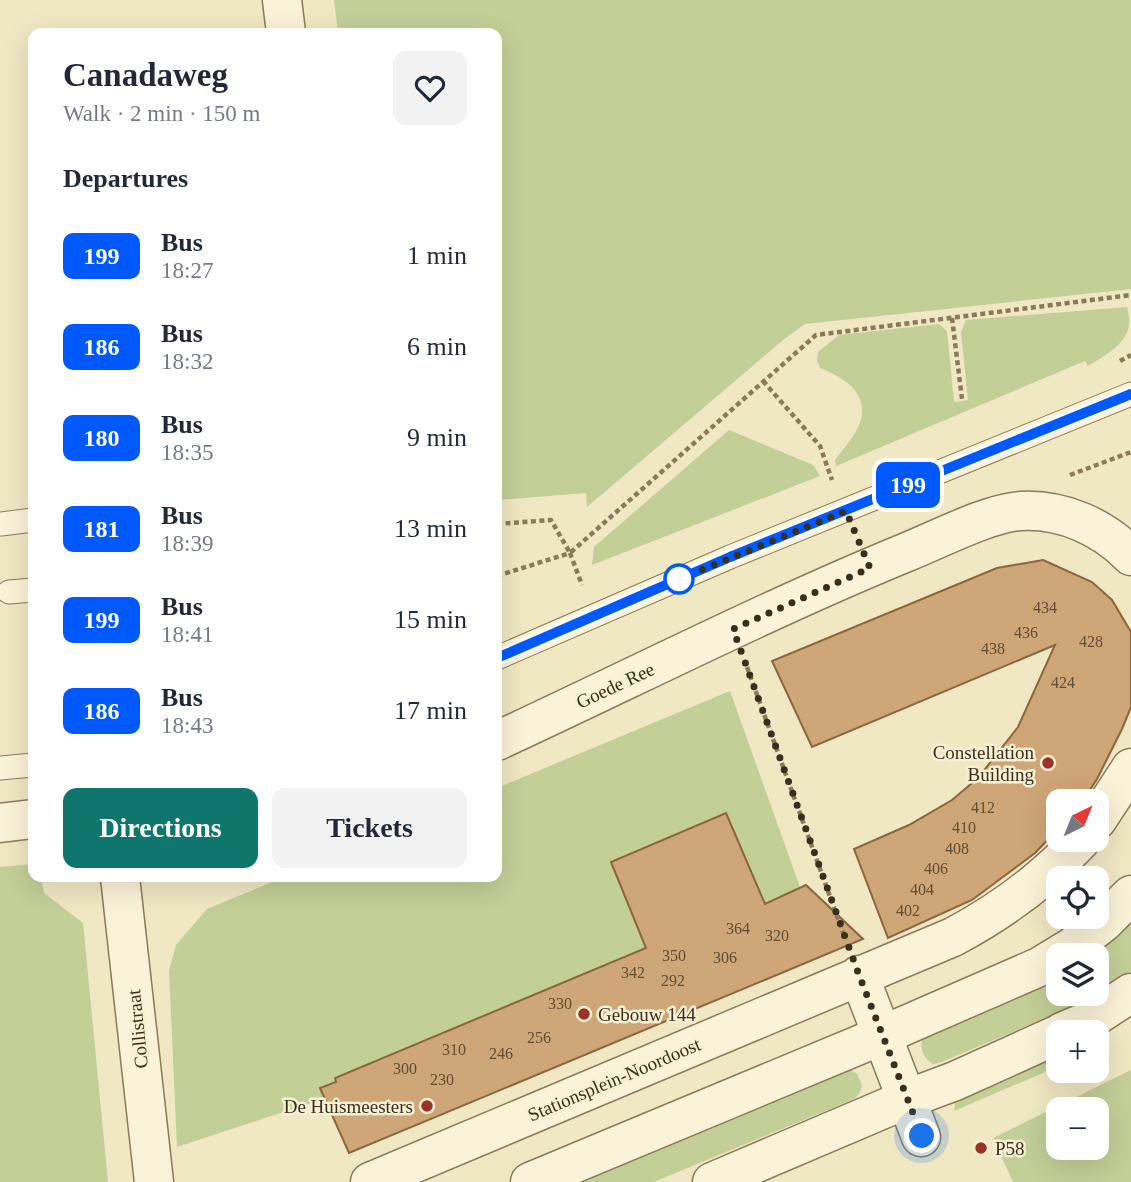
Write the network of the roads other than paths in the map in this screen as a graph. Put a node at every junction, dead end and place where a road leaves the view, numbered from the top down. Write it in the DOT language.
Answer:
graph roads {
  1 [pos="282,0"];
  2 [pos="285,28"];
  3 [pos="1131,394"];
  4 [pos="28,521"];
  5 [pos="1,524"];
  6 [pos="1131,555"];
  7 [pos="28,590"];
  8 [pos="9,592"];
  9 [pos="502,656"];
  10 [pos="502,739"];
  11 [pos="28,765"];
  12 [pos="0,768"];
  13 [pos="1131,768"];
  14 [pos="1110,800"];
  15 [pos="28,820"];
  16 [pos="0,823"];
  17 [pos="1070,852"];
  18 [pos="121,882"];
  19 [pos="1131,895"];
  20 [pos="859,975"];
  21 [pos="1131,993"];
  22 [pos="1090,1020"];
  23 [pos="883,1035"];
  24 [pos="1046,1039"];
  25 [pos="907,1098"];
  26 [pos="922,1136"];
  27 [pos="154,1182"];
  28 [pos="370,1182"];
  29 [pos="530,1182"];
  30 [pos="712,1182"];
  1 -- 2 [label="street"];
  3 -- 9 [label="lane"];
  4 -- 5 [label="lane"];
  6 -- 10 [label="street, Goede Ree"];
  7 -- 8 [label="lane"];
  11 -- 12 [label="lane"];
  13 -- 14 [label="street"];
  15 -- 16 [label="street"];
  17 -- 20 [label="street, Stationsplein-Noordoost"];
  18 -- 27 [label="street, Collistraat"];
  19 -- 23 [label="street"];
  20 -- 23 [label="street"];
  20 -- 28 [label="street, Stationsplein-Noordoost"];
  21 -- 22 [label="street"];
  23 -- 25 [label="street"];
  23 -- 29 [label="street"];
  24 -- 25 [label="street"];
  25 -- 26 [label="street"];
  25 -- 30 [label="street"];
}
